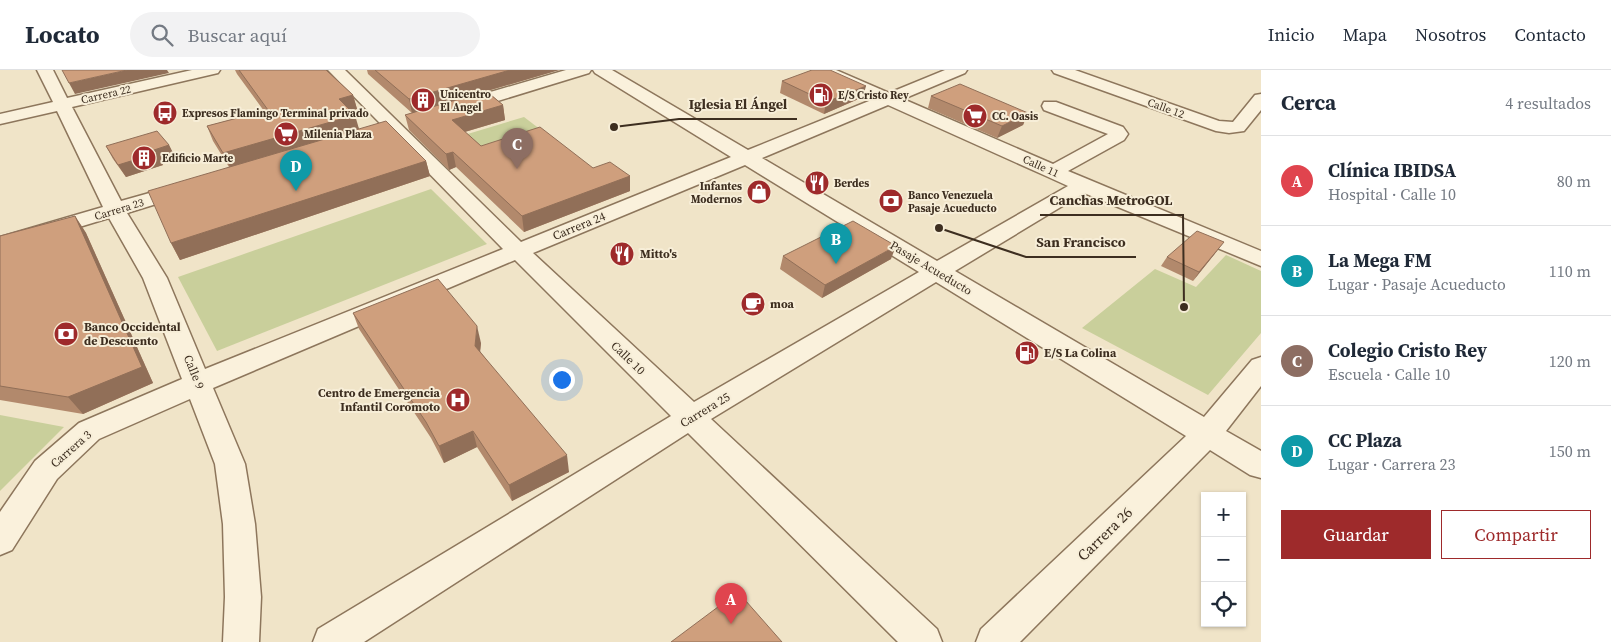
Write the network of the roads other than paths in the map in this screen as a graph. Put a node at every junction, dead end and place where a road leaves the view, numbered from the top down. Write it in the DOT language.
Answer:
graph roads {
  1 [pos="45,70"];
  2 [pos="212,70"];
  3 [pos="336,70"];
  4 [pos="583,70"];
  5 [pos="601,70"];
  6 [pos="824,70"];
  7 [pos="959,70"];
  8 [pos="1060,70"];
  9 [pos="888,99"];
  10 [pos="1261,99"];
  11 [pos="62,104"];
  12 [pos="1050,106"];
  13 [pos="438,113"];
  14 [pos="0,119"];
  15 [pos="747,158"];
  16 [pos="1053,172"];
  17 [pos="201,184"];
  18 [pos="1083,185"];
  19 [pos="115,210"];
  20 [pos="0,244"];
  21 [pos="518,251"];
  22 [pos="1261,259"];
  23 [pos="942,268"];
  24 [pos="1261,367"];
  25 [pos="199,383"];
  26 [pos="690,418"];
  27 [pos="1212,429"];
  28 [pos="1260,459"];
  29 [pos="0,540"];
  30 [pos="241,642"];
  31 [pos="331,642"];
  32 [pos="924,642"];
  33 [pos="994,642"];
  1 -- 11 [label="street, Calle 9"];
  2 -- 11 [label="street, Carrera 22"];
  3 -- 21 [label="street, Calle 10"];
  4 -- 13 [label="street"];
  5 -- 15 [label="street, Pasaje Acueducto"];
  6 -- 9 [label="street, Calle 11"];
  7 -- 9 [label="street, Carrera 24"];
  8 -- 10 [label="street, Calle 12"];
  9 -- 15 [label="street, Carrera 24"];
  9 -- 16 [label="street, Calle 11"];
  11 -- 14 [label="street, Carrera 22"];
  11 -- 19 [label="street, Calle 9"];
  12 -- 16 [label="street"];
  15 -- 21 [label="street, Carrera 24"];
  15 -- 23 [label="street, Pasaje Acueducto"];
  16 -- 18 [label="street, Calle 11"];
  17 -- 19 [label="street, Carrera 23"];
  18 -- 22 [label="street, Calle 11"];
  18 -- 23 [label="street, Carrera 25"];
  19 -- 20 [label="street, Carrera 23"];
  19 -- 25 [label="street, Calle 9"];
  21 -- 25 [label="street, Carrera 24"];
  21 -- 26 [label="street, Calle 10"];
  23 -- 26 [label="street, Carrera 25"];
  23 -- 27 [label="street, Pasaje Acueducto"];
  24 -- 27 [label="street, Carrera 26"];
  25 -- 29 [label="street, Carrera 3"];
  25 -- 30 [label="street, Calle 9"];
  26 -- 31 [label="street, Carrera 25"];
  26 -- 32 [label="street, Calle 10"];
  27 -- 28 [label="street, Pasaje Acueducto"];
  27 -- 33 [label="street, Carrera 26"];
}
